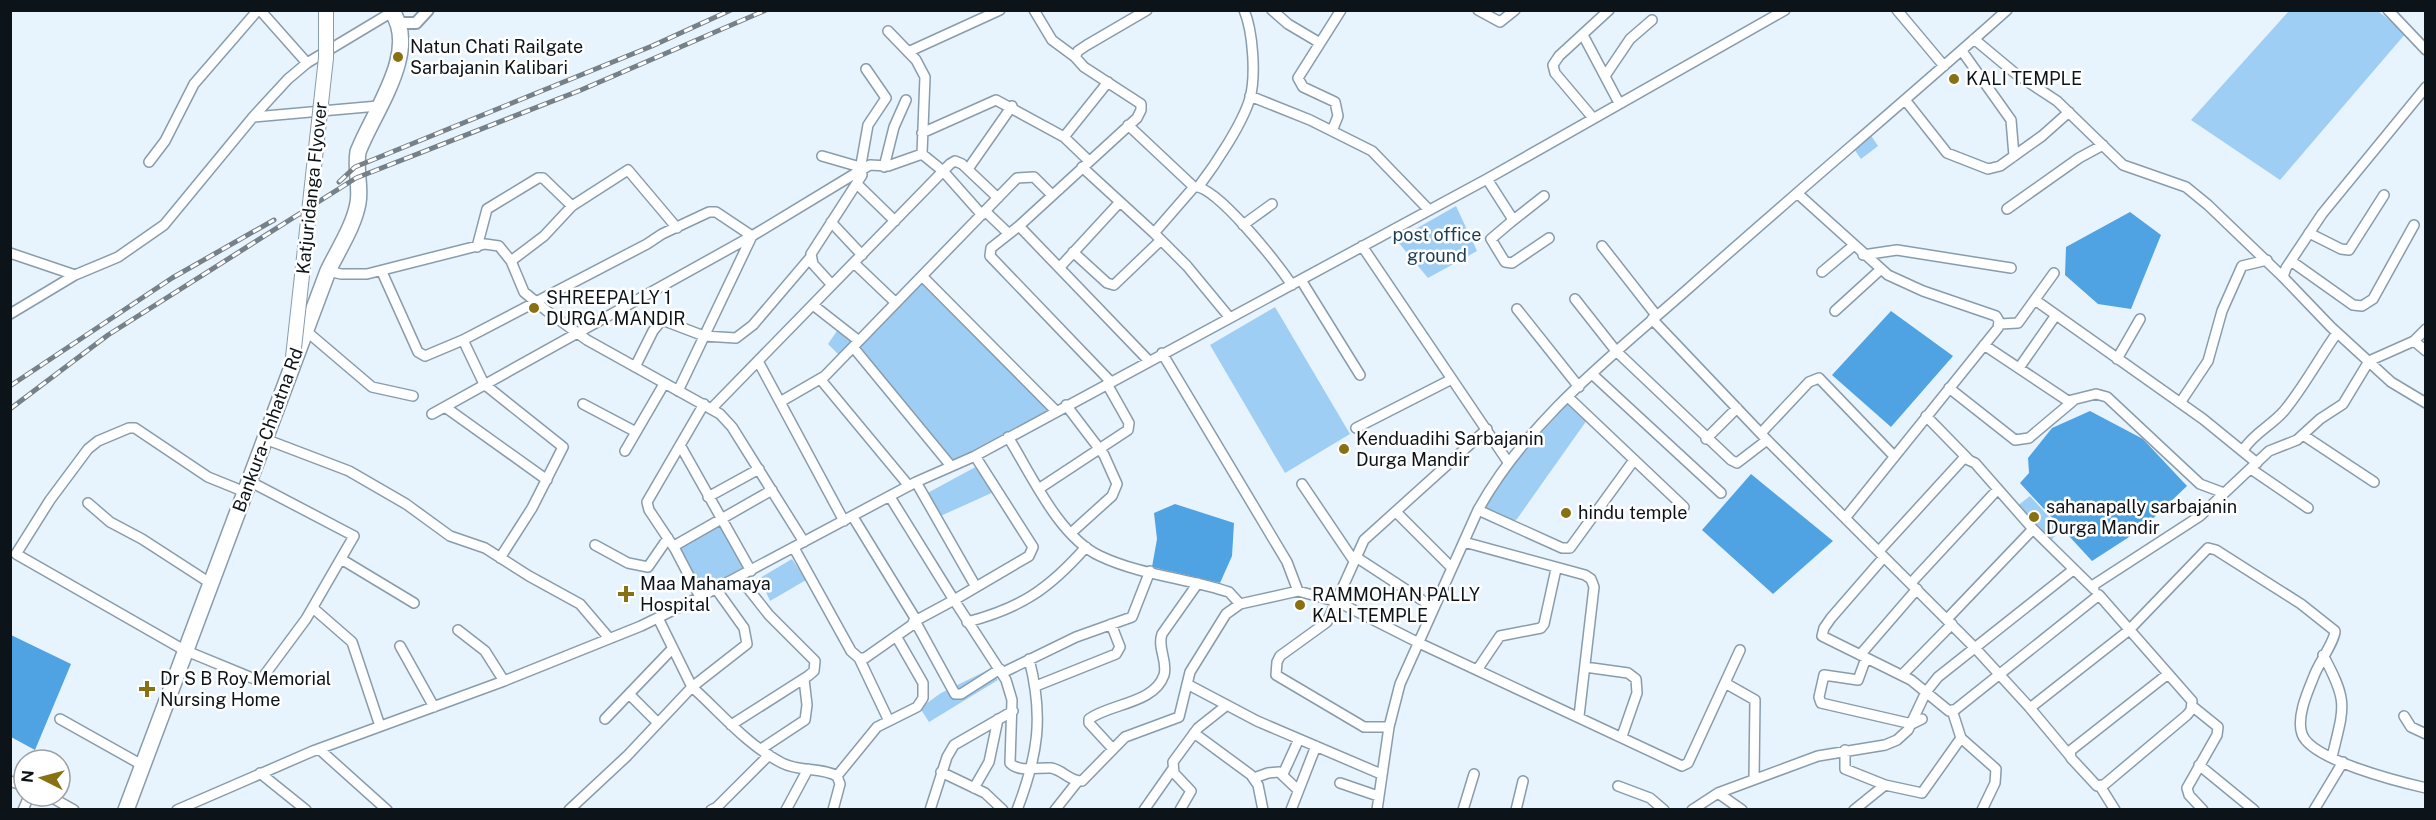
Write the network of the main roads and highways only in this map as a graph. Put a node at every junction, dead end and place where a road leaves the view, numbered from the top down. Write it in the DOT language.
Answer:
graph roads {
  1 [pos="326,10"];
  2 [pos="394,15"];
  3 [pos="292,366"];
  4 [pos="126,810"];
  1 -- 3 [label="main road, Katjuridanga Flyover, bridge"];
  2 -- 3 [label="highway, Bankura-Chhatna Rd"];
  3 -- 4 [label="highway, Bankura-Chhatna Rd"];
}
